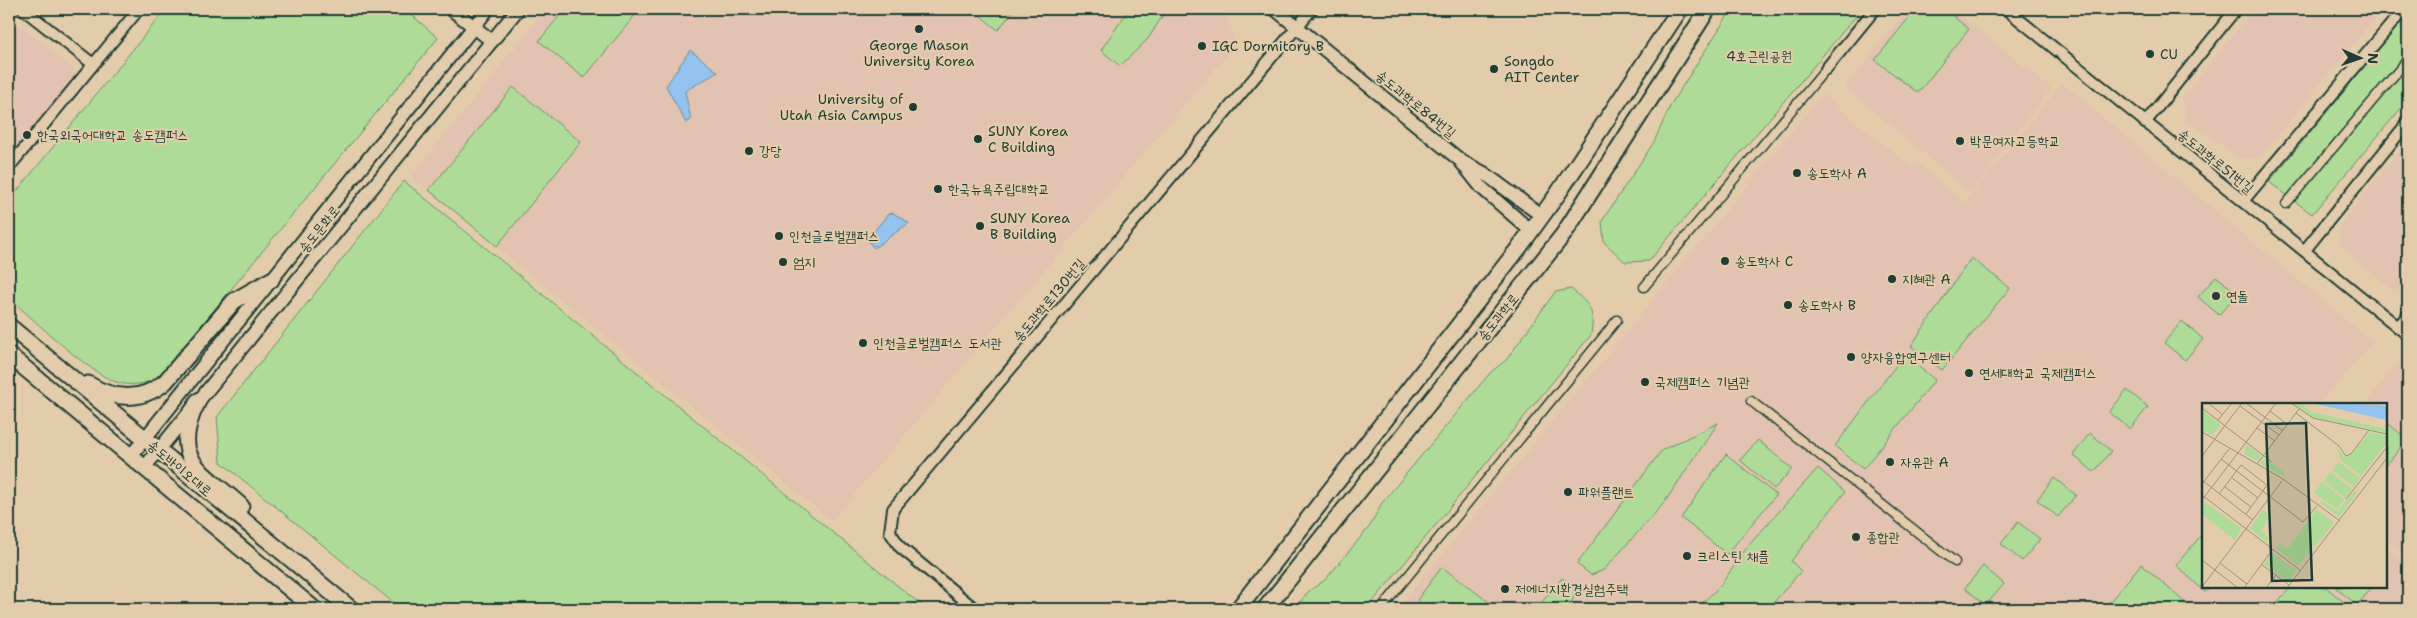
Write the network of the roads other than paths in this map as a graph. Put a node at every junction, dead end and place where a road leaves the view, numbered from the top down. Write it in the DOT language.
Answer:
graph roads {
  1 [pos="23,9"];
  2 [pos="139,9"];
  3 [pos="451,9"];
  4 [pos="488,9"];
  5 [pos="518,9"];
  6 [pos="1275,9"];
  7 [pos="1312,9"];
  8 [pos="1680,9"];
  9 [pos="1708,9"];
  10 [pos="1875,9"];
  11 [pos="2006,9"];
  12 [pos="2236,9"];
  13 [pos="2404,9"];
  14 [pos="1296,26"];
  15 [pos="474,27"];
  16 [pos="492,41"];
  17 [pos="2408,59"];
  18 [pos="92,64"];
  19 [pos="1826,69"];
  20 [pos="2408,122"];
  21 [pos="2146,123"];
  22 [pos="1461,161"];
  23 [pos="9,167"];
  24 [pos="2243,201"];
  25 [pos="2286,204"];
  26 [pos="1542,216"];
  27 [pos="1531,232"];
  28 [pos="2305,250"];
  29 [pos="271,280"];
  30 [pos="1644,287"];
  31 [pos="2408,315"];
  32 [pos="1617,320"];
  33 [pos="9,326"];
  34 [pos="2398,327"];
  35 [pos="2408,335"];
  36 [pos="9,355"];
  37 [pos="58,367"];
  38 [pos="1751,401"];
  39 [pos="198,402"];
  40 [pos="144,438"];
  41 [pos="158,450"];
  42 [pos="130,457"];
  43 [pos="144,468"];
  44 [pos="1956,562"];
  45 [pos="326,588"];
  46 [pos="314,609"];
  47 [pos="351,609"];
  48 [pos="975,609"];
  49 [pos="1238,609"];
  50 [pos="1265,609"];
  51 [pos="1381,609"];
  1 -- 18 [label="street"];
  2 -- 18 [label="street"];
  3 -- 15 [label="street"];
  4 -- 15 [label="street, 송도문화로"];
  5 -- 16 [label="street, 송도문화로"];
  6 -- 14 [label="street, 송도과학로84번길"];
  7 -- 14 [label="street, 송도과학로130번길"];
  8 -- 26 [label="main road, 송도과학로"];
  9 -- 50 [label="main road, 송도과학로"];
  10 -- 19 [label="street"];
  11 -- 21 [label="street, 송도과학로51번길"];
  12 -- 21 [label="street"];
  13 -- 24 [label="street"];
  14 -- 22 [label="street, 송도과학로84번길"];
  14 -- 48 [label="street, 송도과학로130번길"];
  15 -- 16 [label="street"];
  15 -- 29 [label="street, 송도문화로"];
  16 -- 39 [label="street, 송도문화로"];
  17 -- 25 [label="street"];
  18 -- 23 [label="street"];
  19 -- 30 [label="street"];
  20 -- 28 [label="street"];
  21 -- 24 [label="street, 송도과학로51번길"];
  22 -- 26 [label="street, 송도과학로84번길"];
  22 -- 27 [label="street"];
  24 -- 28 [label="street, 송도과학로51번길"];
  26 -- 27 [label="main road, 송도과학로"];
  27 -- 49 [label="main road, 송도과학로"];
  28 -- 34 [label="street, 송도과학로51번길"];
  29 -- 37 [label="main road"];
  29 -- 40 [label="street, 송도문화로"];
  31 -- 34 [label="street"];
  32 -- 51 [label="street"];
  33 -- 37 [label="main road, 송도바이오대로"];
  34 -- 35 [label="street, 송도과학로51번길"];
  36 -- 42 [label="main road, 송도바이오대로"];
  37 -- 40 [label="main road, 송도바이오대로"];
  38 -- 44 [label="street"];
  39 -- 41 [label="street, 송도문화로"];
  39 -- 45 [label="main road"];
  40 -- 41 [label="main road, 송도바이오대로"];
  40 -- 42 [label="street, 송도문화로"];
  41 -- 43 [label="street, 송도문화로"];
  41 -- 45 [label="main road, 송도바이오대로"];
  42 -- 43 [label="main road, 송도바이오대로"];
  43 -- 46 [label="main road, 송도바이오대로"];
  45 -- 47 [label="main road, 송도바이오대로"];
}
